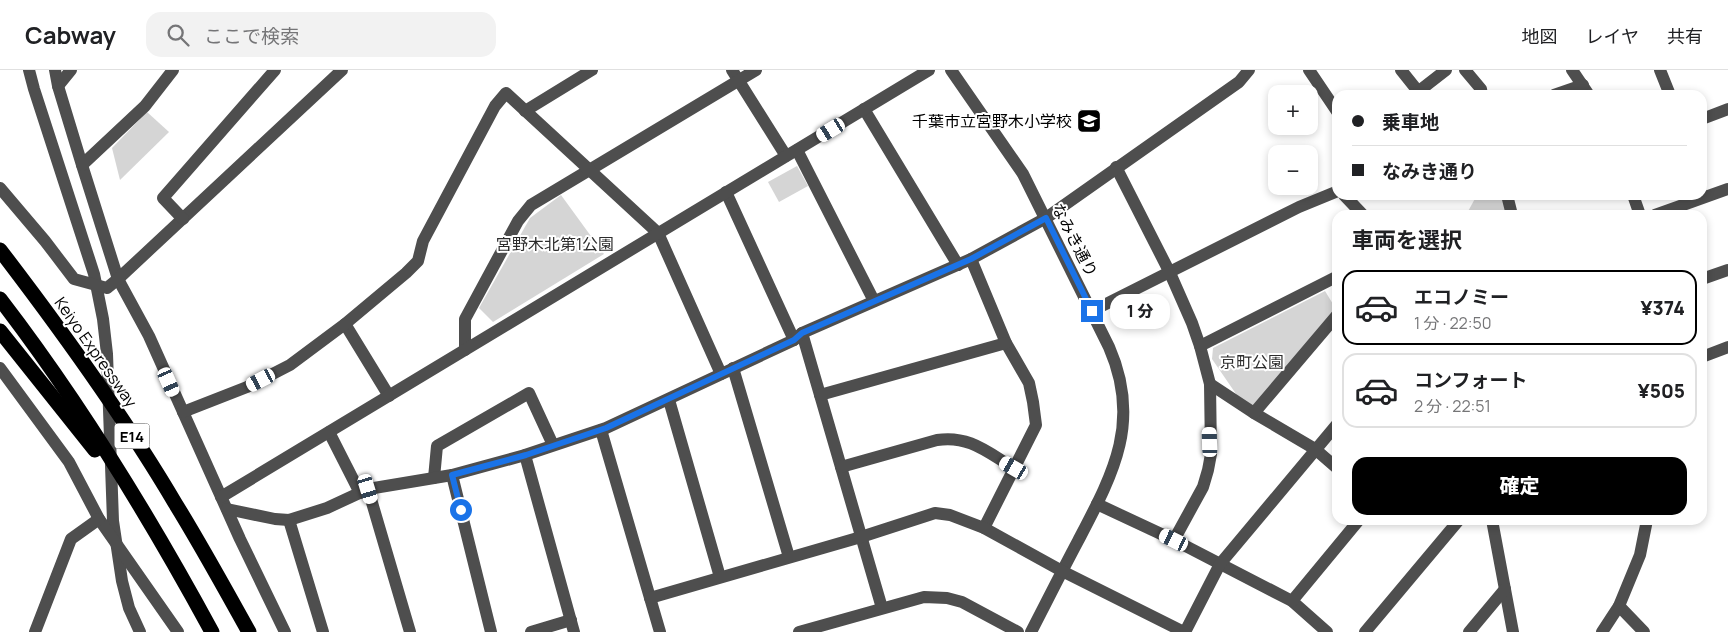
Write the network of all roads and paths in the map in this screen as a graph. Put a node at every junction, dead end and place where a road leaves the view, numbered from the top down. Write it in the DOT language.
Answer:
graph roads {
  1 [pos="29,70"];
  2 [pos="55,70"];
  3 [pos="72,70"];
  4 [pos="173,70"];
  5 [pos="275,70"];
  6 [pos="342,70"];
  7 [pos="592,70"];
  8 [pos="756,70"];
  9 [pos="929,70"];
  10 [pos="951,70"];
  11 [pos="1249,70"];
  12 [pos="1309,70"];
  13 [pos="1401,70"];
  14 [pos="1446,70"];
  15 [pos="1465,70"];
  16 [pos="1572,70"];
  17 [pos="1660,70"];
  18 [pos="735,75"];
  19 [pos="58,86"];
  20 [pos="1418,90"];
  21 [pos="1423,90"];
  22 [pos="1481,90"];
  23 [pos="1586,90"];
  24 [pos="1668,90"];
  25 [pos="1332,104"];
  26 [pos="864,109"];
  27 [pos="1728,109"];
  28 [pos="525,111"];
  29 [pos="1707,117"];
  30 [pos="797,150"];
  31 [pos="786,156"];
  32 [pos="82,165"];
  33 [pos="1116,168"];
  34 [pos="590,170"];
  35 [pos="0,188"];
  36 [pos="1728,189"];
  37 [pos="726,192"];
  38 [pos="1332,193"];
  39 [pos="1707,196"];
  40 [pos="1348,200"];
  41 [pos="1697,200"];
  42 [pos="1358,210"];
  43 [pos="1669,210"];
  44 [pos="1046,218"];
  45 [pos="183,219"];
  46 [pos="658,233"];
  47 [pos="0,250"];
  48 [pos="971,259"];
  49 [pos="958,265"];
  50 [pos="1728,270"];
  51 [pos="1170,273"];
  52 [pos="1707,277"];
  53 [pos="118,279"];
  54 [pos="1332,279"];
  55 [pos="0,299"];
  56 [pos="874,301"];
  57 [pos="1092,311"];
  58 [pos="1332,321"];
  59 [pos="345,324"];
  60 [pos="0,332"];
  61 [pos="798,337"];
  62 [pos="1006,343"];
  63 [pos="1200,346"];
  64 [pos="1728,347"];
  65 [pos="465,350"];
  66 [pos="1707,354"];
  67 [pos="0,368"];
  68 [pos="727,371"];
  69 [pos="1210,384"];
  70 [pos="820,395"];
  71 [pos="389,396"];
  72 [pos="669,400"];
  73 [pos="183,412"];
  74 [pos="1254,413"];
  75 [pos="601,430"];
  76 [pos="1332,430"];
  77 [pos="329,432"];
  78 [pos="553,445"];
  79 [pos="1315,449"];
  80 [pos="526,455"];
  81 [pos="1332,464"];
  82 [pos="841,467"];
  83 [pos="1014,468"];
  84 [pos="452,475"];
  85 [pos="434,478"];
  86 [pos="364,491"];
  87 [pos="221,497"];
  88 [pos="1097,504"];
  89 [pos="227,509"];
  90 [pos="99,519"];
  91 [pos="148,519"];
  92 [pos="289,520"];
  93 [pos="1355,525"];
  94 [pos="1455,525"];
  95 [pos="1493,525"];
  96 [pos="1646,525"];
  97 [pos="984,528"];
  98 [pos="861,537"];
  99 [pos="1174,540"];
  100 [pos="789,558"];
  101 [pos="1220,564"];
  102 [pos="1062,570"];
  103 [pos="720,577"];
  104 [pos="1505,589"];
  105 [pos="650,598"];
  106 [pos="1292,601"];
  107 [pos="1619,606"];
  108 [pos="882,608"];
  109 [pos="573,626"];
  110 [pos="35,632"];
  111 [pos="140,632"];
  112 [pos="178,632"];
  113 [pos="212,632"];
  114 [pos="248,632"];
  115 [pos="285,632"];
  116 [pos="323,632"];
  117 [pos="410,632"];
  118 [pos="492,632"];
  119 [pos="531,632"];
  120 [pos="660,632"];
  121 [pos="799,632"];
  122 [pos="1018,632"];
  123 [pos="1031,632"];
  124 [pos="1184,632"];
  125 [pos="1327,632"];
  126 [pos="1365,632"];
  127 [pos="1469,632"];
  128 [pos="1513,632"];
  129 [pos="1602,632"];
  130 [pos="1644,632"];
  1 -- 111 [label="street"];
  2 -- 19 [label="street"];
  3 -- 19 [label="street"];
  4 -- 32 [label="street"];
  5 -- 45 [label="street"];
  6 -- 45 [label="street"];
  7 -- 28 [label="street"];
  8 -- 18 [label="street"];
  9 -- 26 [label="street"];
  10 -- 44 [label="street, なみき通り"];
  11 -- 33 [label="street"];
  12 -- 25 [label="street"];
  13 -- 20 [label="street"];
  14 -- 21 [label="street"];
  15 -- 22 [label="street"];
  16 -- 23 [label="street"];
  17 -- 24 [label="street"];
  18 -- 31 [label="street"];
  18 -- 34 [label="street"];
  19 -- 32 [label="street"];
  26 -- 30 [label="street"];
  26 -- 49 [label="street"];
  27 -- 29 [label="street"];
  28 -- 34 [label="street"];
  28 -- 59 [label="street"];
  30 -- 31 [label="street"];
  30 -- 56 [label="street"];
  31 -- 37 [label="street"];
  32 -- 53 [label="street"];
  33 -- 44 [label="street"];
  33 -- 51 [label="street"];
  34 -- 46 [label="street"];
  34 -- 65 [label="street"];
  35 -- 53 [label="street"];
  36 -- 39 [label="street"];
  37 -- 46 [label="street"];
  37 -- 61 [label="street"];
  38 -- 51 [label="street"];
  40 -- 42 [label="street"];
  41 -- 43 [label="street"];
  44 -- 48 [label="street"];
  44 -- 57 [label="street, なみき通り"];
  45 -- 53 [label="street"];
  46 -- 65 [label="street"];
  46 -- 68 [label="street"];
  47 -- 114 [label="highway, Keiyo Expressway / E14"];
  48 -- 49 [label="street"];
  48 -- 62 [label="street"];
  49 -- 56 [label="street"];
  50 -- 52 [label="street"];
  51 -- 57 [label="street"];
  51 -- 63 [label="street"];
  53 -- 73 [label="street"];
  54 -- 63 [label="street"];
  55 -- 91 [label="highway, E14"];
  56 -- 61 [label="street"];
  57 -- 88 [label="street, なみき通り"];
  58 -- 74 [label="street"];
  59 -- 71 [label="street"];
  59 -- 73 [label="street"];
  60 -- 91 [label="highway"];
  61 -- 68 [label="street"];
  61 -- 70 [label="street"];
  62 -- 70 [label="street"];
  62 -- 83 [label="street"];
  63 -- 69 [label="street"];
  64 -- 66 [label="street"];
  65 -- 71 [label="street"];
  67 -- 90 [label="street"];
  68 -- 72 [label="street"];
  68 -- 100 [label="street"];
  69 -- 74 [label="street"];
  69 -- 99 [label="street"];
  70 -- 82 [label="street"];
  71 -- 77 [label="street"];
  72 -- 75 [label="street"];
  72 -- 103 [label="street"];
  73 -- 87 [label="street"];
  74 -- 79 [label="street"];
  75 -- 78 [label="street"];
  75 -- 105 [label="street"];
  76 -- 79 [label="street"];
  77 -- 86 [label="street"];
  77 -- 87 [label="street"];
  78 -- 80 [label="street"];
  78 -- 85 [label="street"];
  79 -- 81 [label="street"];
  79 -- 101 [label="street"];
  80 -- 84 [label="street"];
  80 -- 109 [label="street"];
  82 -- 83 [label="street"];
  82 -- 98 [label="street"];
  83 -- 97 [label="street"];
  84 -- 85 [label="street"];
  84 -- 118 [label="street"];
  85 -- 86 [label="street"];
  86 -- 92 [label="street"];
  86 -- 117 [label="street"];
  87 -- 89 [label="street"];
  88 -- 99 [label="street"];
  88 -- 102 [label="street, なみき通り"];
  89 -- 92 [label="street"];
  89 -- 115 [label="street"];
  90 -- 110 [label="street"];
  90 -- 112 [label="street"];
  91 -- 113 [label="highway, E14"];
  92 -- 116 [label="street"];
  93 -- 106 [label="street"];
  94 -- 126 [label="street"];
  95 -- 104 [label="street"];
  96 -- 107 [label="street"];
  97 -- 98 [label="street"];
  97 -- 102 [label="street"];
  98 -- 100 [label="street"];
  98 -- 108 [label="street"];
  99 -- 101 [label="street"];
  100 -- 103 [label="street"];
  101 -- 106 [label="street"];
  101 -- 124 [label="street"];
  102 -- 123 [label="street, なみき通り"];
  102 -- 124 [label="street"];
  103 -- 105 [label="street"];
  104 -- 127 [label="street"];
  104 -- 128 [label="street"];
  105 -- 120 [label="street"];
  106 -- 125 [label="street"];
  107 -- 129 [label="street"];
  107 -- 130 [label="street"];
  108 -- 121 [label="street"];
  108 -- 122 [label="street"];
  109 -- 119 [label="street"];
}
